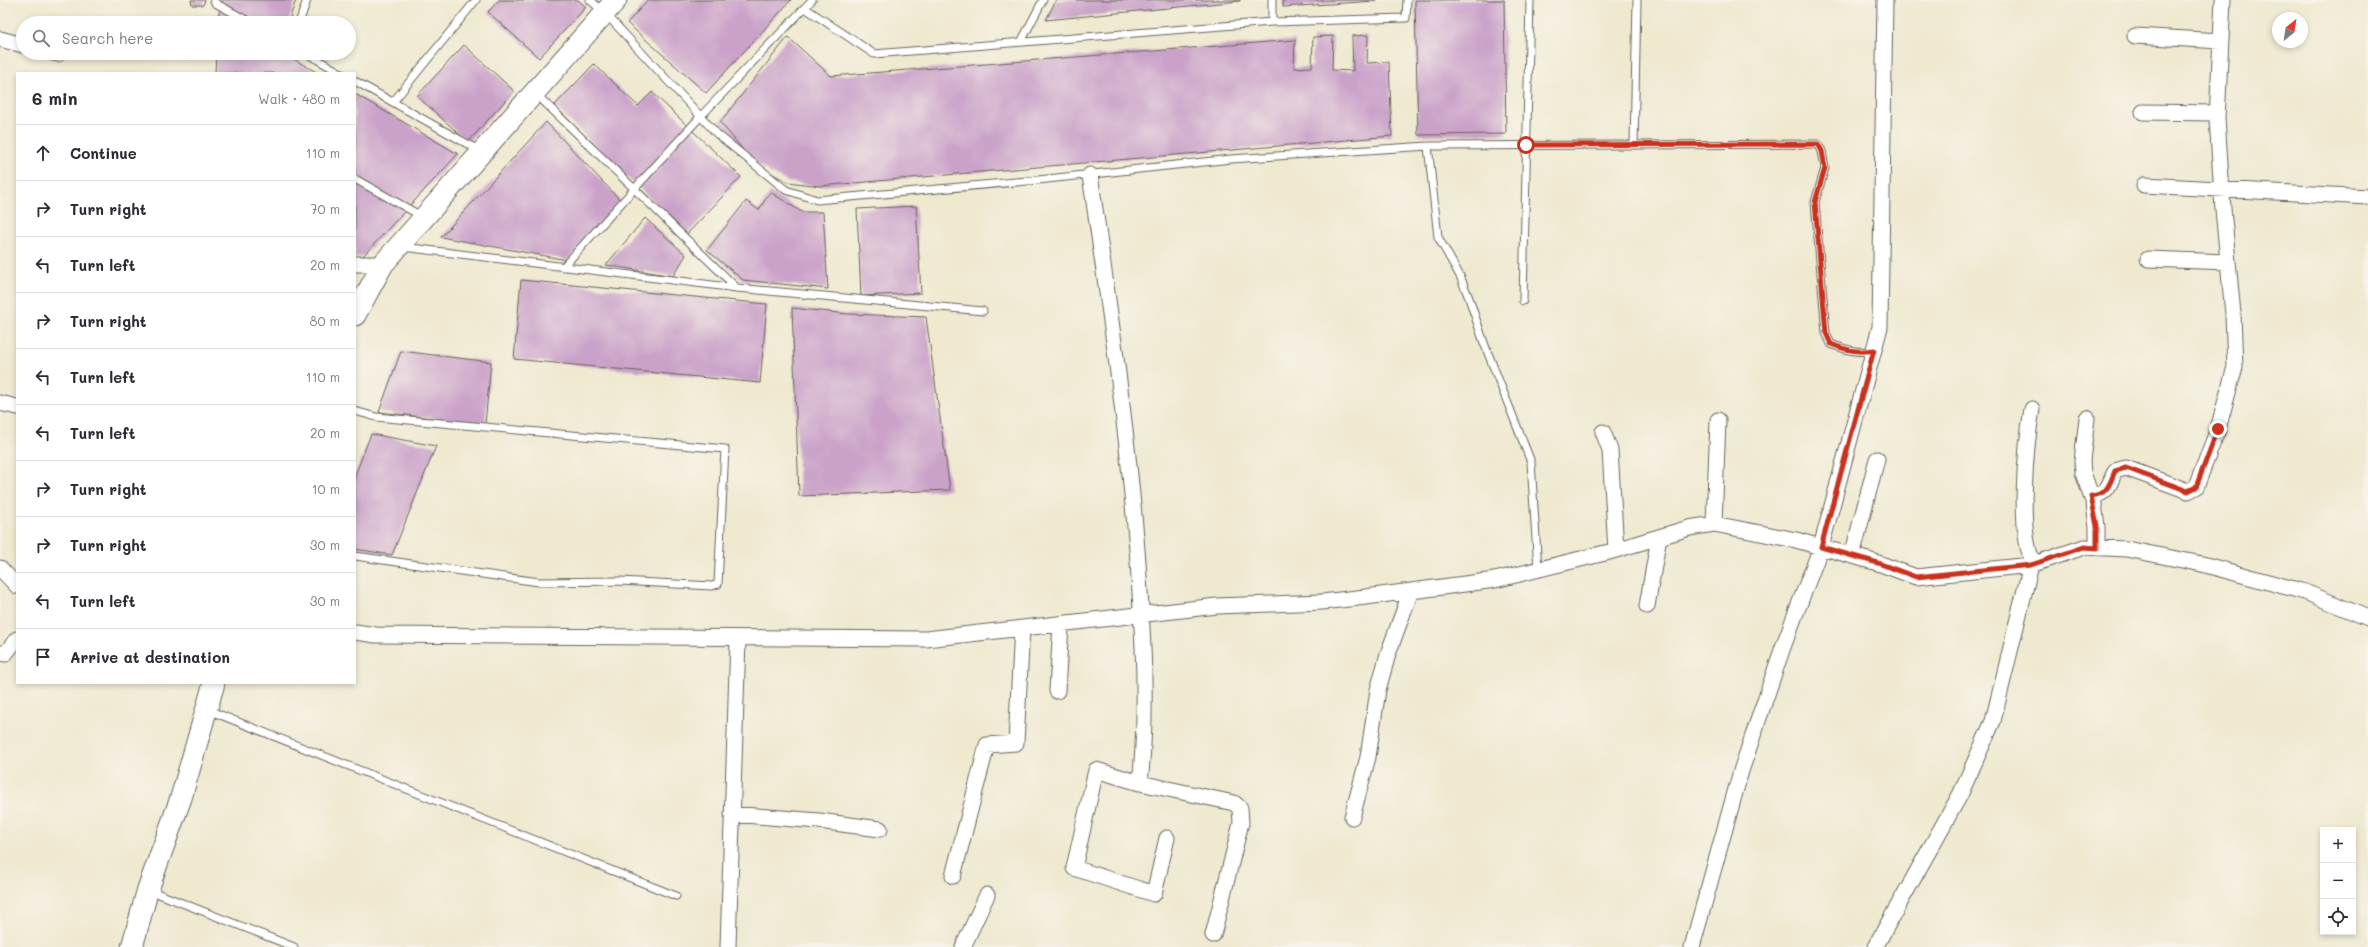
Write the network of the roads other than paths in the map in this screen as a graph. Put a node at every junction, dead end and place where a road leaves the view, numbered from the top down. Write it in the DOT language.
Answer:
graph roads {
  1 [pos="214,0"];
  2 [pos="307,0"];
  3 [pos="476,0"];
  4 [pos="812,0"];
  5 [pos="1043,0"];
  6 [pos="1272,0"];
  7 [pos="1407,0"];
  8 [pos="1530,0"];
  9 [pos="1637,0"];
  10 [pos="1885,0"];
  11 [pos="2223,0"];
  12 [pos="604,4"];
  13 [pos="805,8"];
  14 [pos="239,16"];
  15 [pos="302,16"];
  16 [pos="1272,22"];
  17 [pos="2135,36"];
  18 [pos="0,39"];
  19 [pos="2221,41"];
  20 [pos="1021,42"];
  21 [pos="16,43"];
  22 [pos="318,60"];
  23 [pos="339,72"];
  24 [pos="356,82"];
  25 [pos="534,93"];
  26 [pos="393,102"];
  27 [pos="2143,112"];
  28 [pos="2217,114"];
  29 [pos="701,116"];
  30 [pos="1526,145"];
  31 [pos="1634,145"];
  32 [pos="1428,146"];
  33 [pos="482,152"];
  34 [pos="1090,175"];
  35 [pos="356,180"];
  36 [pos="2144,185"];
  37 [pos="2221,188"];
  38 [pos="634,189"];
  39 [pos="2368,197"];
  40 [pos="424,218"];
  41 [pos="398,247"];
  42 [pos="2148,259"];
  43 [pos="2228,262"];
  44 [pos="356,264"];
  45 [pos="383,264"];
  46 [pos="564,267"];
  47 [pos="737,288"];
  48 [pos="1523,301"];
  49 [pos="983,311"];
  50 [pos="356,313"];
  51 [pos="1874,350"];
  52 [pos="0,403"];
  53 [pos="16,407"];
  54 [pos="2032,409"];
  55 [pos="356,411"];
  56 [pos="2087,418"];
  57 [pos="1718,420"];
  58 [pos="1603,432"];
  59 [pos="1877,459"];
  60 [pos="2091,496"];
  61 [pos="1714,524"];
  62 [pos="1659,537"];
  63 [pos="1821,547"];
  64 [pos="2097,548"];
  65 [pos="1616,550"];
  66 [pos="356,556"];
  67 [pos="1852,556"];
  68 [pos="2033,565"];
  69 [pos="0,568"];
  70 [pos="1538,569"];
  71 [pos="16,585"];
  72 [pos="1411,591"];
  73 [pos="1647,606"];
  74 [pos="1142,615"];
  75 [pos="2368,618"];
  76 [pos="1061,624"];
  77 [pos="1022,628"];
  78 [pos="356,632"];
  79 [pos="738,639"];
  80 [pos="16,640"];
  81 [pos="0,654"];
  82 [pos="214,684"];
  83 [pos="1057,691"];
  84 [pos="206,709"];
  85 [pos="1140,783"];
  86 [pos="732,814"];
  87 [pos="1352,817"];
  88 [pos="880,829"];
  89 [pos="1167,838"];
  90 [pos="953,876"];
  91 [pos="148,889"];
  92 [pos="987,895"];
  93 [pos="676,896"];
  94 [pos="1213,935"];
  95 [pos="132,947"];
  96 [pos="294,947"];
  97 [pos="728,947"];
  98 [pos="963,947"];
  99 [pos="1692,947"];
  100 [pos="1876,947"];
  1 -- 14 [label="lane"];
  2 -- 15 [label="lane"];
  3 -- 26 [label="lane"];
  4 -- 13 [label="lane"];
  5 -- 20 [label="lane"];
  6 -- 16 [label="lane"];
  7 -- 16 [label="lane"];
  8 -- 30 [label="lane"];
  9 -- 31 [label="lane"];
  10 -- 51 [label="street"];
  11 -- 19 [label="street"];
  12 -- 25 [label="street"];
  12 -- 29 [label="lane"];
  13 -- 20 [label="lane"];
  13 -- 29 [label="lane"];
  16 -- 20 [label="lane"];
  17 -- 19 [label="street"];
  18 -- 21 [label="street"];
  19 -- 28 [label="street"];
  22 -- 23 [label="lane"];
  24 -- 26 [label="lane"];
  25 -- 33 [label="street"];
  25 -- 38 [label="lane"];
  26 -- 33 [label="lane"];
  27 -- 28 [label="street"];
  28 -- 37 [label="street"];
  29 -- 34 [label="lane"];
  29 -- 38 [label="lane"];
  30 -- 31 [label="lane"];
  30 -- 32 [label="lane"];
  30 -- 48 [label="lane"];
  31 -- 51 [label="lane"];
  32 -- 34 [label="lane"];
  32 -- 70 [label="lane"];
  33 -- 40 [label="street"];
  34 -- 74 [label="street"];
  35 -- 40 [label="lane"];
  36 -- 37 [label="street"];
  37 -- 39 [label="street"];
  37 -- 43 [label="street"];
  38 -- 46 [label="lane"];
  38 -- 47 [label="lane"];
  40 -- 41 [label="street"];
  41 -- 45 [label="street"];
  41 -- 46 [label="lane"];
  42 -- 43 [label="street"];
  43 -- 60 [label="street"];
  44 -- 45 [label="street"];
  45 -- 50 [label="street"];
  46 -- 47 [label="lane"];
  47 -- 49 [label="lane"];
  51 -- 63 [label="street"];
  52 -- 53 [label="street"];
  54 -- 68 [label="street"];
  55 -- 66 [label="lane"];
  56 -- 60 [label="street"];
  57 -- 61 [label="street"];
  58 -- 65 [label="street"];
  59 -- 67 [label="street"];
  60 -- 64 [label="street"];
  61 -- 62 [label="street"];
  61 -- 63 [label="street"];
  62 -- 65 [label="street"];
  62 -- 73 [label="street"];
  63 -- 67 [label="street"];
  63 -- 99 [label="street"];
  64 -- 68 [label="street"];
  64 -- 75 [label="street"];
  65 -- 70 [label="street"];
  67 -- 68 [label="street"];
  68 -- 100 [label="street"];
  69 -- 71 [label="street"];
  70 -- 72 [label="street"];
  72 -- 74 [label="street"];
  72 -- 87 [label="street"];
  74 -- 76 [label="street"];
  74 -- 85 [label="street"];
  76 -- 77 [label="street"];
  76 -- 83 [label="street"];
  77 -- 79 [label="street"];
  77 -- 90 [label="street"];
  78 -- 79 [label="street"];
  79 -- 86 [label="street"];
  80 -- 81 [label="street"];
  82 -- 84 [label="street"];
  84 -- 91 [label="street"];
  84 -- 93 [label="lane"];
  85 -- 89 [label="street"];
  85 -- 94 [label="street"];
  86 -- 88 [label="street"];
  86 -- 97 [label="street"];
  91 -- 95 [label="street"];
  91 -- 96 [label="lane"];
  92 -- 98 [label="street"];
}
